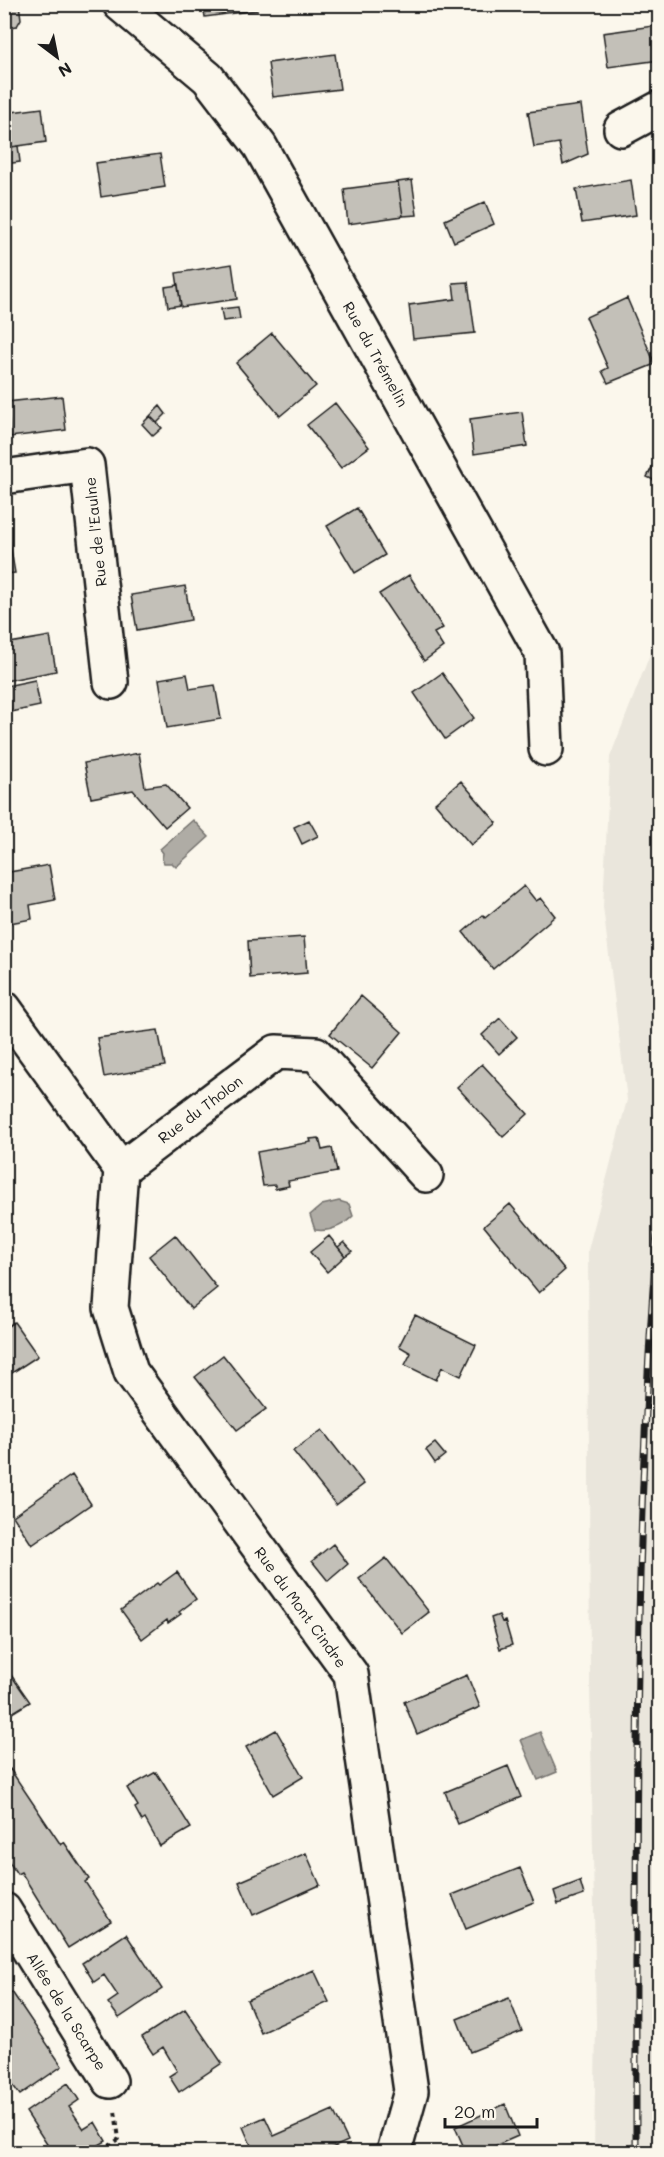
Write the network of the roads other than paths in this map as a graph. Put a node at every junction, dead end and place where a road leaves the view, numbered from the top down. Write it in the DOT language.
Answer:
graph roads {
  1 [pos="120,4"];
  2 [pos="660,108"];
  3 [pos="621,129"];
  4 [pos="4,477"];
  5 [pos="111,682"];
  6 [pos="546,749"];
  7 [pos="4,1008"];
  8 [pos="121,1169"];
  9 [pos="426,1175"];
  10 [pos="4,1910"];
  11 [pos="110,2081"];
  12 [pos="394,2152"];
  1 -- 6 [label="street, Rue du Trémelin"];
  2 -- 3 [label="street"];
  4 -- 5 [label="street, Rue de l'Eaulne"];
  7 -- 8 [label="street"];
  8 -- 9 [label="street, Rue du Tholon"];
  8 -- 12 [label="street, Rue du Mont Cindre"];
  10 -- 11 [label="street, Allée de la Scarpe"];
}
